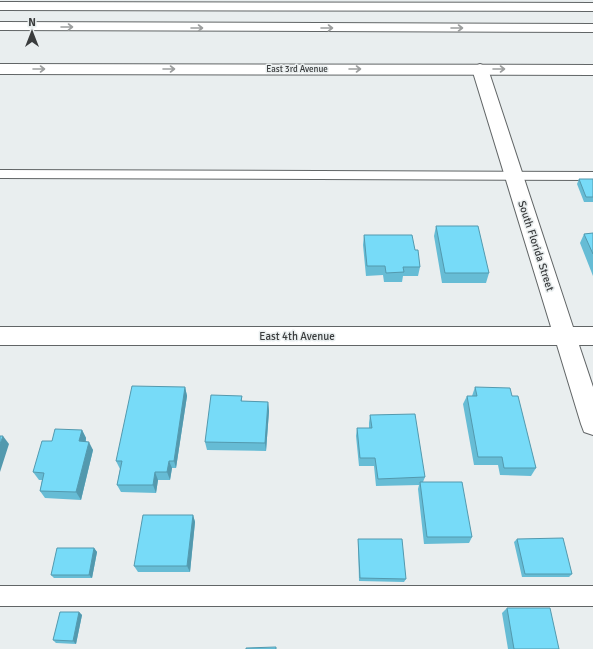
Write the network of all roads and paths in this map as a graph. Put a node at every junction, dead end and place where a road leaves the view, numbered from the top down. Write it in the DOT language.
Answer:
graph roads {
  1 [pos="0,6"];
  2 [pos="593,7"];
  3 [pos="0,26"];
  4 [pos="593,28"];
  5 [pos="0,69"];
  6 [pos="480,69"];
  7 [pos="593,70"];
  8 [pos="0,174"];
  9 [pos="513,175"];
  10 [pos="593,176"];
  11 [pos="0,336"];
  12 [pos="565,336"];
  13 [pos="593,336"];
  14 [pos="593,424"];
  15 [pos="0,596"];
  16 [pos="593,596"];
  1 -- 2 [label="main road"];
  3 -- 4 [label="main road, one-way"];
  5 -- 6 [label="main road, East 3rd Avenue, one-way"];
  6 -- 7 [label="main road, East 3rd Avenue, one-way"];
  6 -- 9 [label="main road, South Florida Street"];
  8 -- 9 [label="lane"];
  9 -- 10 [label="lane"];
  9 -- 12 [label="main road, South Florida Street"];
  11 -- 12 [label="main road, East 4th Avenue"];
  12 -- 13 [label="main road, East 4th Avenue"];
  12 -- 14 [label="main road, South Florida Street"];
  15 -- 16 [label="lane"];
}
